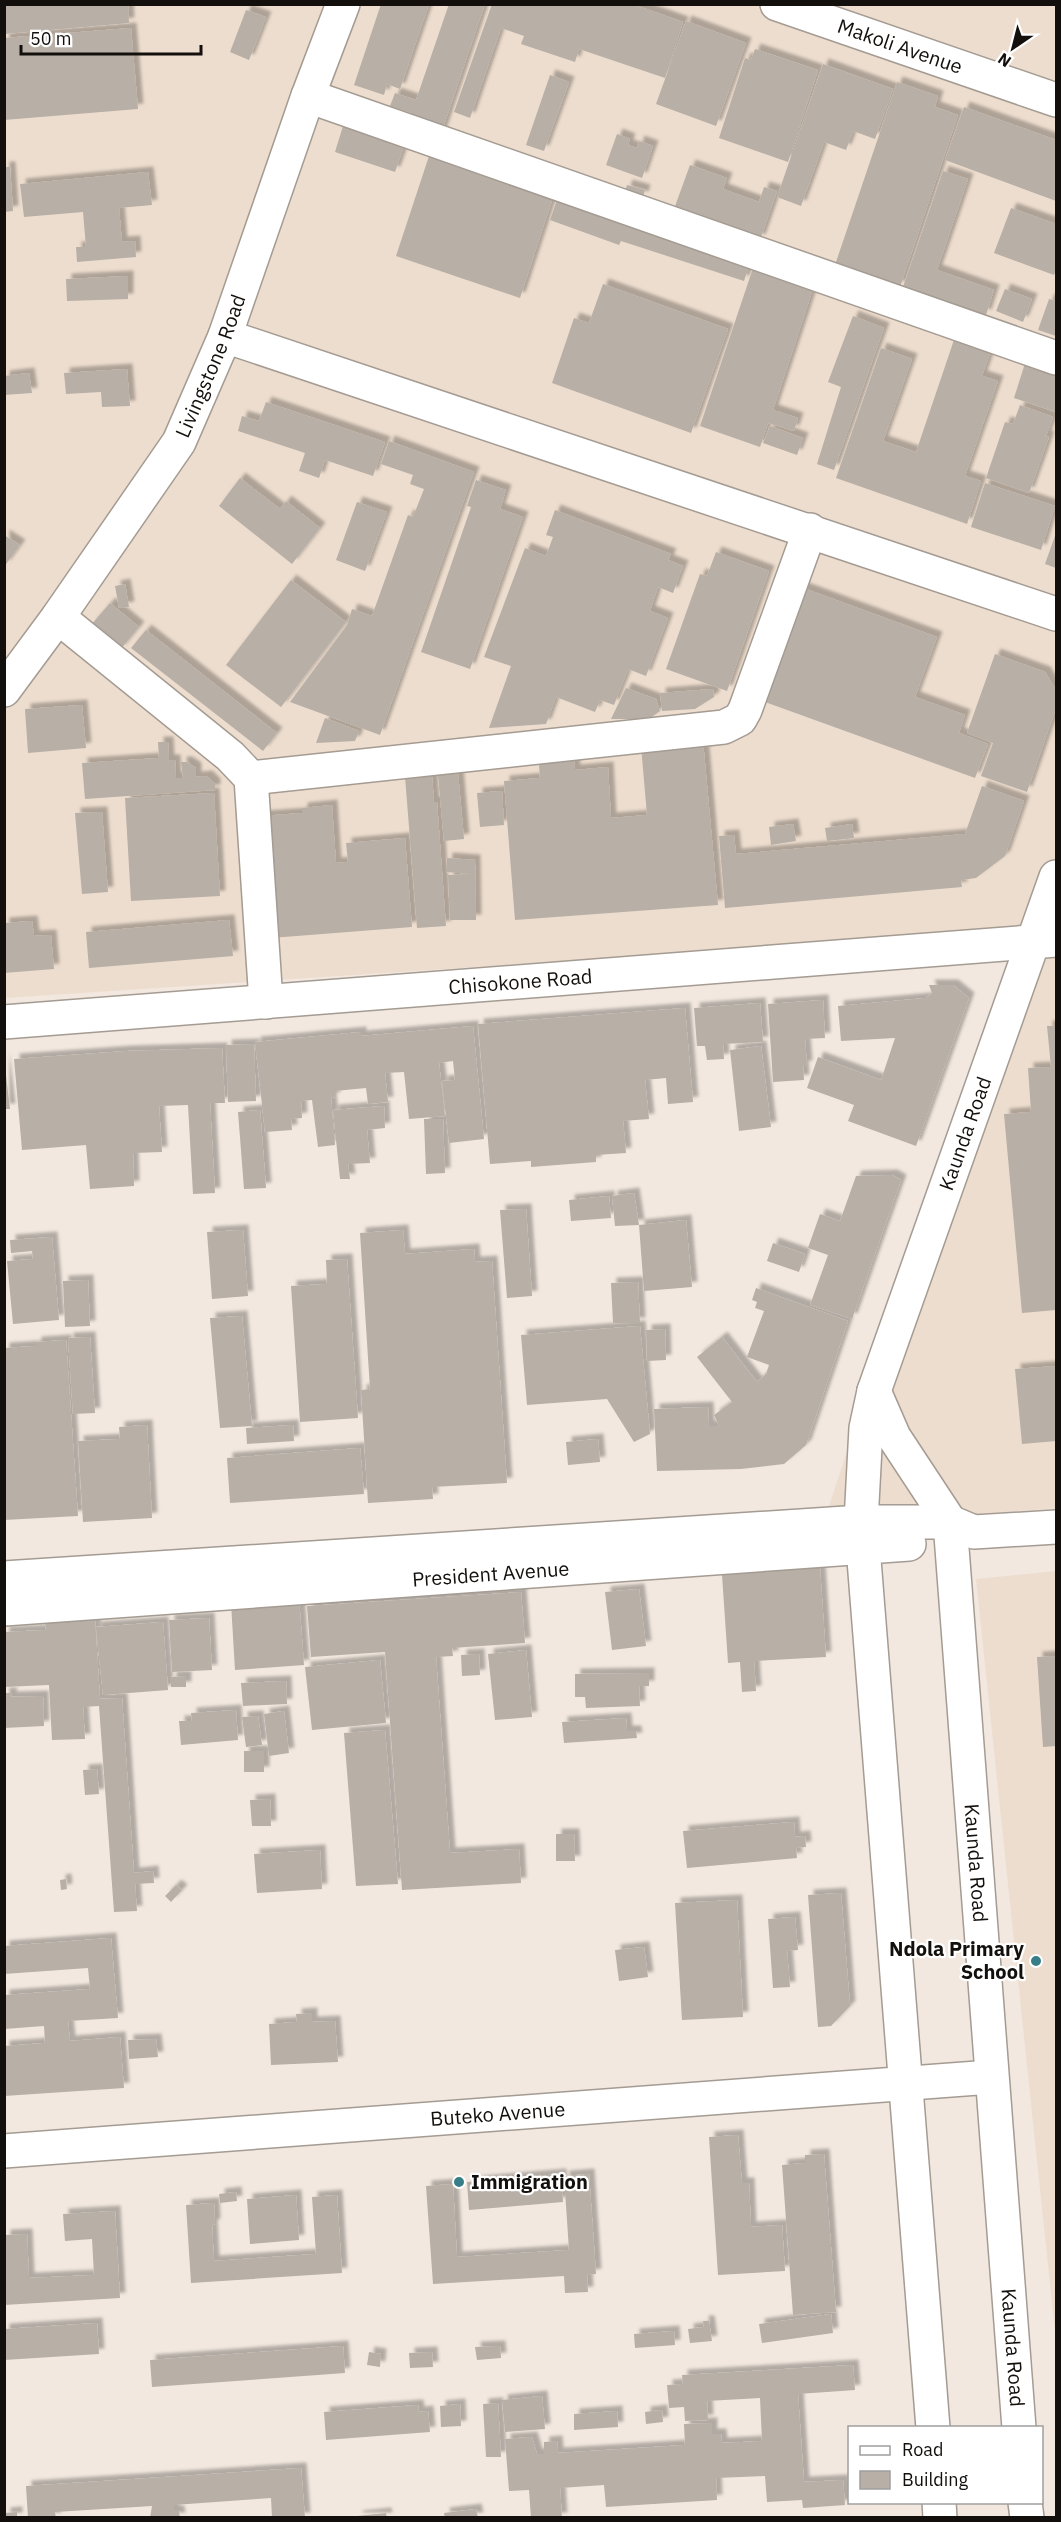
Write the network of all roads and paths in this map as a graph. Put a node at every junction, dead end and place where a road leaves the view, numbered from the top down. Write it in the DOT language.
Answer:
graph roads {
  1 [pos="343,4"];
  2 [pos="777,4"];
  3 [pos="308,96"];
  4 [pos="1056,100"];
  5 [pos="225,336"];
  6 [pos="1056,358"];
  7 [pos="810,530"];
  8 [pos="1056,614"];
  9 [pos="58,617"];
  10 [pos="5,688"];
  11 [pos="251,778"];
  12 [pos="1056,877"];
  13 [pos="1046,941"];
  14 [pos="266,1002"];
  15 [pos="4,1022"];
  16 [pos="874,1391"];
  17 [pos="1056,1527"];
  18 [pos="958,1532"];
  19 [pos="862,1534"];
  20 [pos="4,1578"];
  21 [pos="4,1610"];
  22 [pos="991,2077"];
  23 [pos="906,2084"];
  24 [pos="4,2151"];
  25 [pos="933,2426"];
  26 [pos="1020,2426"];
  1 -- 3 [label="street, Livingstone Road"];
  2 -- 4 [label="street, Makoli Avenue"];
  3 -- 5 [label="street, Livingstone Road"];
  3 -- 6 [label="street"];
  5 -- 7 [label="street"];
  5 -- 9 [label="street, Livingstone Road"];
  7 -- 8 [label="street"];
  7 -- 11 [label="street"];
  9 -- 10 [label="street, Livingstone Road"];
  9 -- 11 [label="street"];
  11 -- 14 [label="street"];
  12 -- 13 [label="street, Kaunda Road"];
  13 -- 14 [label="street, Chisokone Road"];
  13 -- 16 [label="street, Kaunda Road"];
  14 -- 15 [label="street, Chisokone Road"];
  16 -- 18 [label="street, Kaunda Road"];
  16 -- 19 [label="street, Kaunda Road"];
  17 -- 18 [label="street, President Avenue"];
  18 -- 19 [label="street, President Avenue"];
  18 -- 22 [label="street, Kaunda Road"];
  19 -- 20 [label="street, President Avenue"];
  19 -- 21 [label="street, President Avenue"];
  19 -- 23 [label="street, Kaunda Road"];
  22 -- 23 [label="street, Buteko Avenue"];
  22 -- 26 [label="street, Kaunda Road"];
  23 -- 24 [label="street, Buteko Avenue"];
  23 -- 25 [label="street, Kaunda Road"];
}
